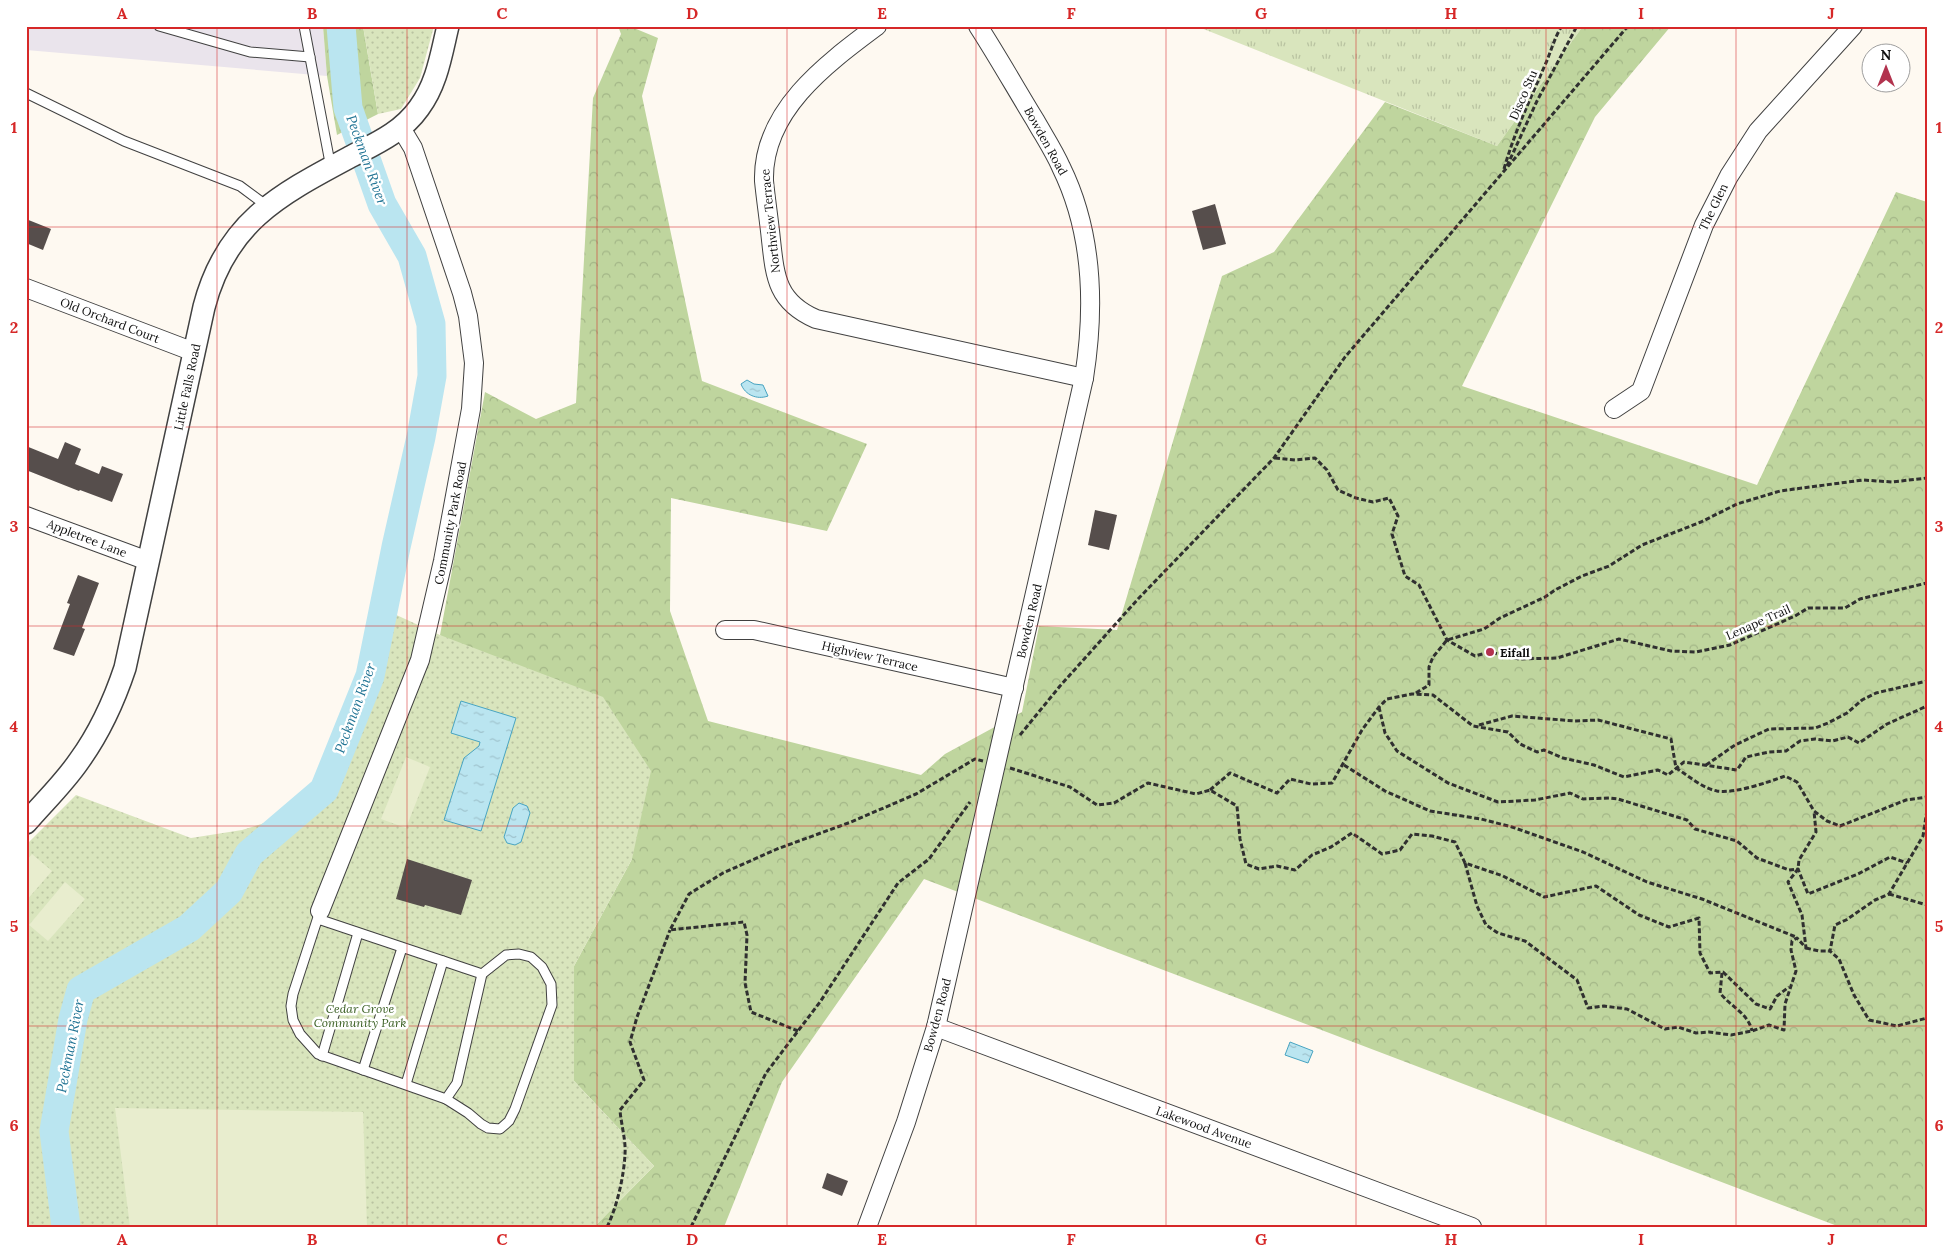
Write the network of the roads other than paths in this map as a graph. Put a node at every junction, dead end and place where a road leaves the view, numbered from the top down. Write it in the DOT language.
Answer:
graph roads {
  1 [pos="159,26"];
  2 [pos="304,26"];
  3 [pos="448,26"];
  4 [pos="877,26"];
  5 [pos="978,26"];
  6 [pos="1853,26"];
  7 [pos="310,57"];
  8 [pos="26,93"];
  9 [pos="394,133"];
  10 [pos="340,163"];
  11 [pos="267,206"];
  12 [pos="26,288"];
  13 [pos="194,352"];
  14 [pos="1084,378"];
  15 [pos="1614,409"];
  16 [pos="26,516"];
  17 [pos="148,561"];
  18 [pos="725,630"];
  19 [pos="1014,688"];
  20 [pos="26,822"];
  21 [pos="319,915"];
  22 [pos="358,933"];
  23 [pos="402,948"];
  24 [pos="443,961"];
  25 [pos="482,974"];
  26 [pos="936,1027"];
  27 [pos="322,1056"];
  28 [pos="363,1070"];
  29 [pos="406,1084"];
  30 [pos="446,1099"];
  31 [pos="867,1227"];
  32 [pos="1472,1227"];
  1 -- 7 [label="lane"];
  2 -- 7 [label="lane"];
  3 -- 9 [label="street, Little Falls Road"];
  4 -- 14 [label="street, Northview Terrace"];
  5 -- 14 [label="street, Bowden Road"];
  6 -- 15 [label="street, The Glen"];
  7 -- 10 [label="lane"];
  8 -- 11 [label="lane"];
  9 -- 10 [label="street, Little Falls Road"];
  9 -- 21 [label="street, Community Park Road"];
  10 -- 11 [label="street, Little Falls Road"];
  11 -- 13 [label="street, Little Falls Road"];
  12 -- 13 [label="street, Old Orchard Court"];
  13 -- 17 [label="street, Little Falls Road"];
  14 -- 19 [label="street, Bowden Road"];
  16 -- 17 [label="street, Appletree Lane"];
  17 -- 20 [label="street, Little Falls Road"];
  18 -- 19 [label="street, Highview Terrace"];
  19 -- 26 [label="street, Bowden Road"];
  21 -- 22 [label="lane"];
  21 -- 27 [label="lane"];
  22 -- 23 [label="lane"];
  22 -- 27 [label="lane"];
  23 -- 24 [label="lane"];
  23 -- 28 [label="lane"];
  24 -- 25 [label="lane"];
  24 -- 29 [label="lane"];
  25 -- 30 [label="lane"];
  25 -- 30 [label="lane"];
  26 -- 31 [label="street, Bowden Road"];
  26 -- 32 [label="street, Lakewood Avenue"];
  27 -- 28 [label="lane"];
  28 -- 29 [label="lane"];
  29 -- 30 [label="lane"];
}
